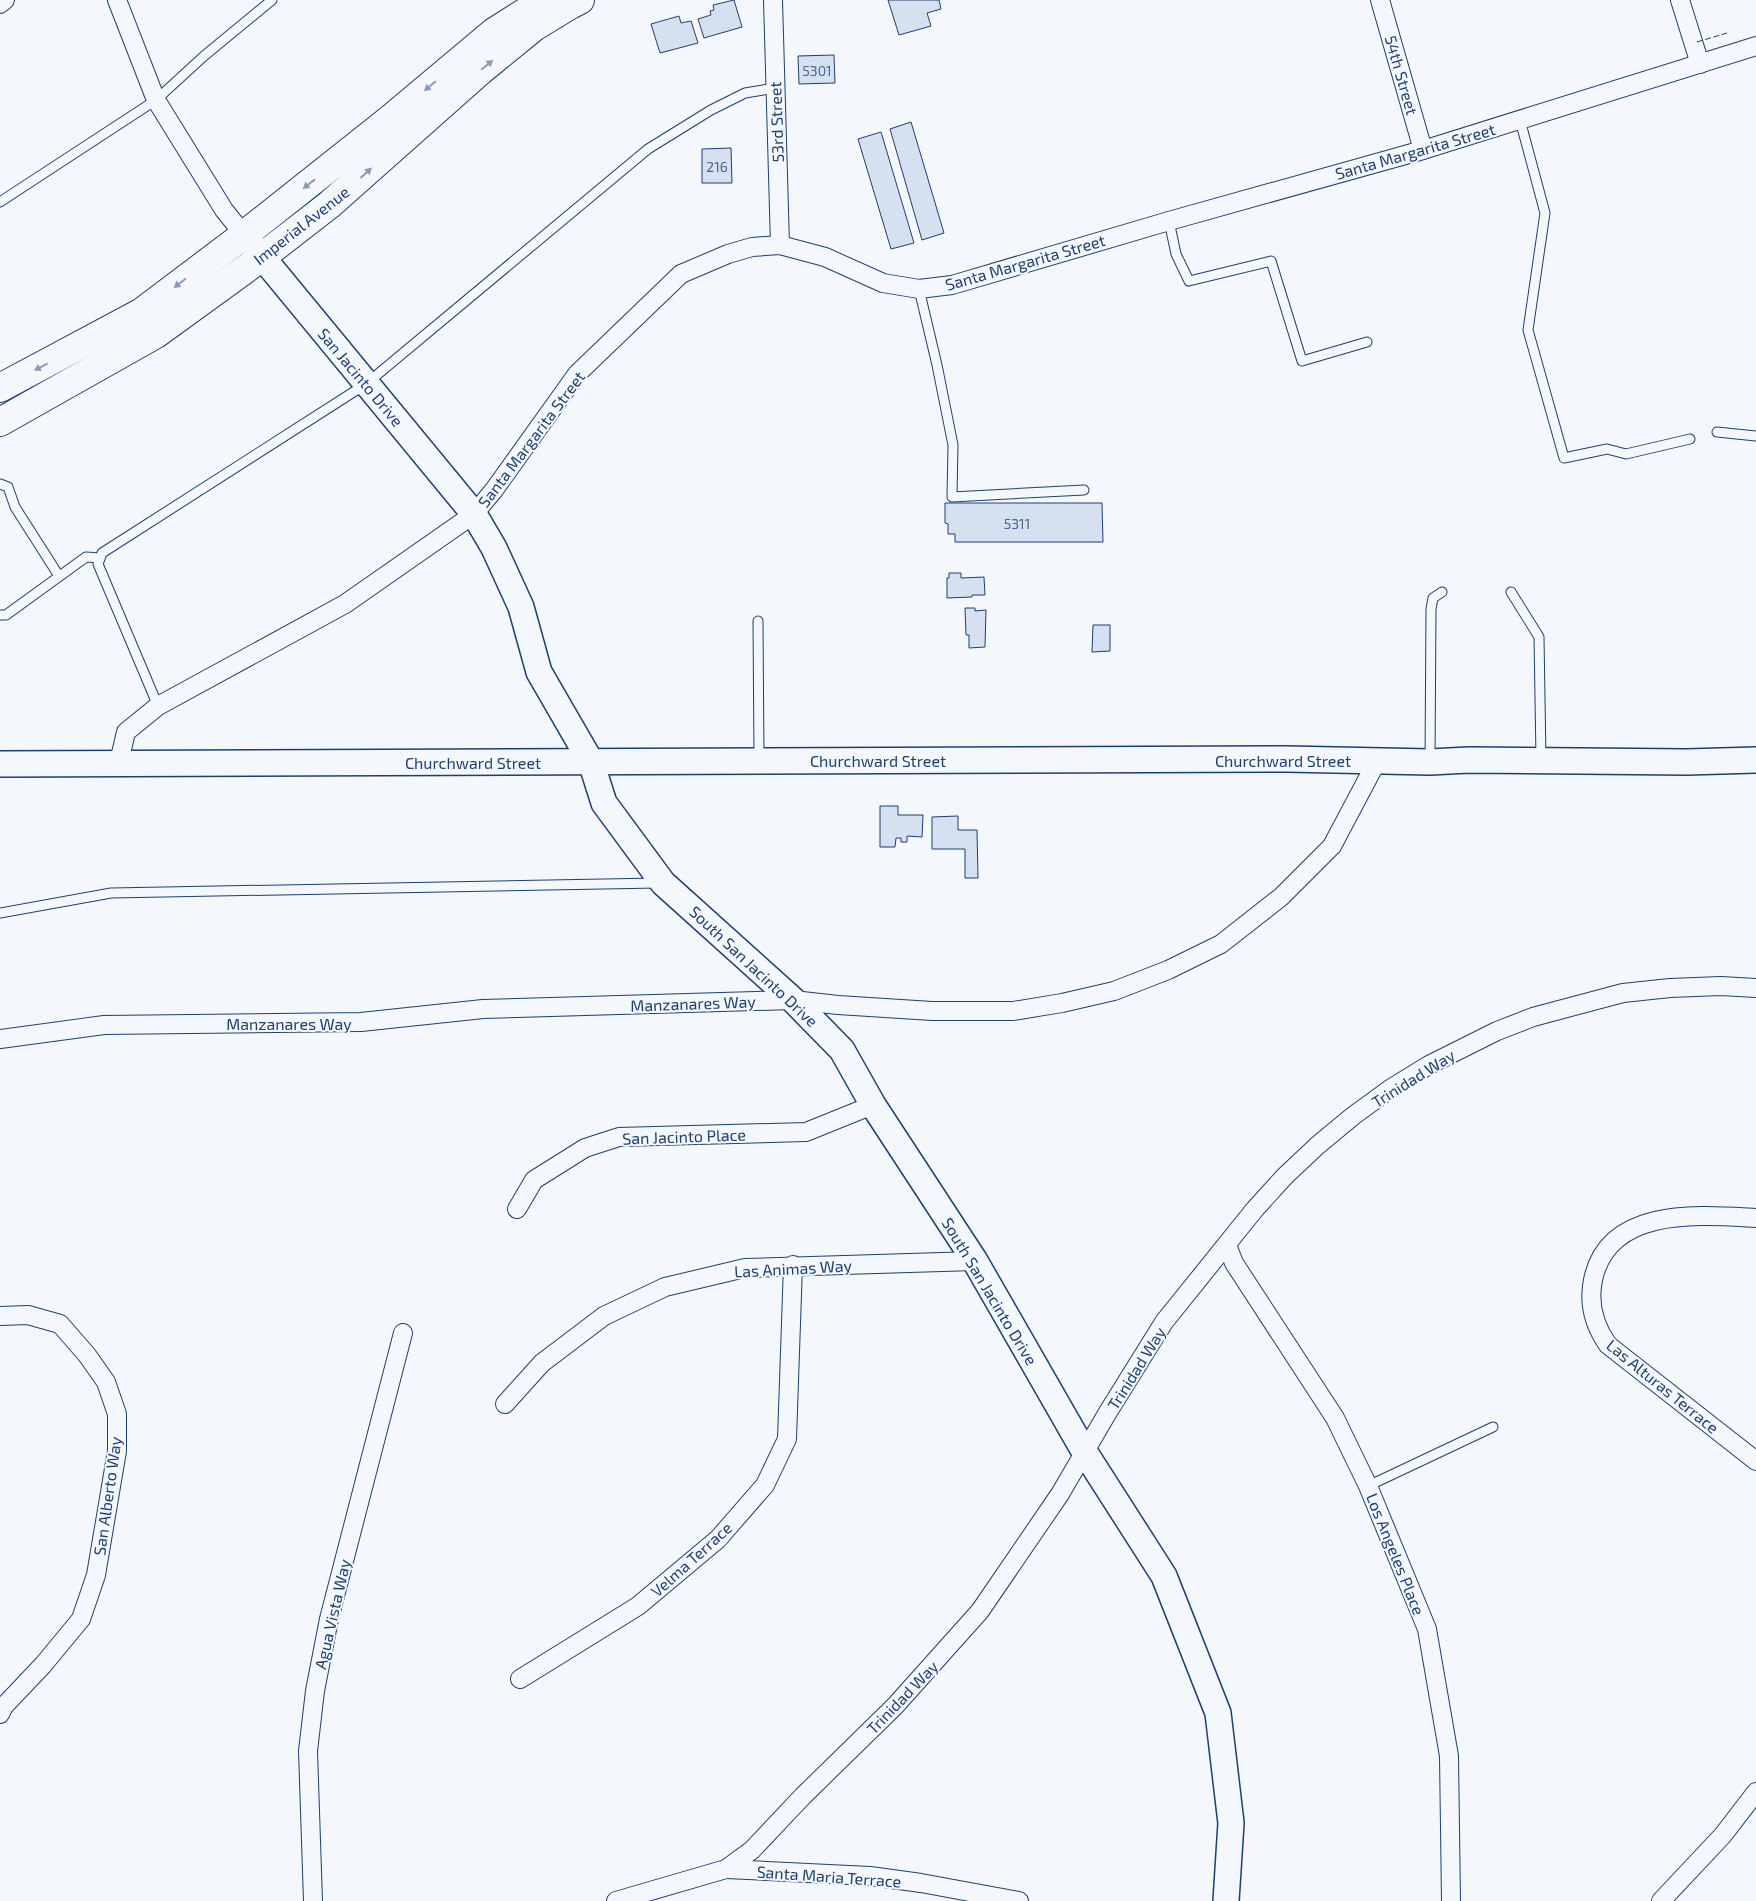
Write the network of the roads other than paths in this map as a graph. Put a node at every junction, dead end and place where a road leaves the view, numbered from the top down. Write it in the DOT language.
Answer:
graph roads {
  1 [pos="5,0"];
  2 [pos="117,0"];
  3 [pos="272,0"];
  4 [pos="545,0"];
  5 [pos="580,0"];
  6 [pos="773,0"];
  7 [pos="1380,0"];
  8 [pos="1680,0"];
  9 [pos="0,4"];
  10 [pos="1756,46"];
  11 [pos="1700,64"];
  12 [pos="775,88"];
  13 [pos="156,100"];
  14 [pos="1520,120"];
  15 [pos="1423,150"];
  16 [pos="0,202"];
  17 [pos="1169,221"];
  18 [pos="244,235"];
  19 [pos="780,244"];
  20 [pos="262,257"];
  21 [pos="919,289"];
  22 [pos="1367,342"];
  23 [pos="366,384"];
  24 [pos="0,388"];
  25 [pos="0,422"];
  26 [pos="1717,432"];
  27 [pos="1756,436"];
  28 [pos="1690,439"];
  29 [pos="0,484"];
  30 [pos="1084,490"];
  31 [pos="474,514"];
  32 [pos="100,558"];
  33 [pos="59,576"];
  34 [pos="1442,592"];
  35 [pos="1511,592"];
  36 [pos="0,615"];
  37 [pos="758,621"];
  38 [pos="158,706"];
  39 [pos="1756,760"];
  40 [pos="759,761"];
  41 [pos="1377,761"];
  42 [pos="118,762"];
  43 [pos="590,762"];
  44 [pos="1430,762"];
  45 [pos="1541,762"];
  46 [pos="0,764"];
  47 [pos="663,883"];
  48 [pos="0,913"];
  49 [pos="1756,988"];
  50 [pos="793,1000"];
  51 [pos="0,1038"];
  52 [pos="873,1105"];
  53 [pos="517,1208"];
  54 [pos="1756,1218"];
  55 [pos="1227,1244"];
  56 [pos="974,1261"];
  57 [pos="793,1266"];
  58 [pos="0,1316"];
  59 [pos="403,1333"];
  60 [pos="505,1404"];
  61 [pos="1493,1427"];
  62 [pos="1084,1451"];
  63 [pos="1756,1461"];
  64 [pos="1368,1486"];
  65 [pos="520,1679"];
  66 [pos="0,1714"];
  67 [pos="1756,1792"];
  68 [pos="726,1869"];
  69 [pos="313,1901"];
  70 [pos="616,1901"];
  71 [pos="1020,1901"];
  72 [pos="1226,1901"];
  73 [pos="1451,1901"];
  74 [pos="1661,1901"];
  1 -- 9 [label="street"];
  2 -- 13 [label="street, San Jacinto Drive"];
  3 -- 13 [label="lane"];
  4 -- 18 [label="main road, Imperial Avenue, one-way"];
  20 -- 5 [label="main road, Imperial Avenue, one-way"];
  6 -- 12 [label="street, 53rd Street"];
  7 -- 15 [label="street, 54th Street"];
  8 -- 11 [label="street"];
  10 -- 11 [label="street, Santa Margarita Street"];
  11 -- 14 [label="street, Santa Margarita Street"];
  12 -- 19 [label="street, 53rd Street"];
  12 -- 23 [label="lane"];
  13 -- 16 [label="lane"];
  13 -- 18 [label="street, San Jacinto Drive"];
  14 -- 15 [label="street, Santa Margarita Street"];
  14 -- 28 [label="lane"];
  15 -- 17 [label="street, Santa Margarita Street"];
  17 -- 21 [label="street, Santa Margarita Street"];
  17 -- 22 [label="lane"];
  18 -- 20 [label="street, San Jacinto Drive"];
  18 -- 24 [label="main road, Imperial Avenue, one-way"];
  19 -- 21 [label="street, Santa Margarita Street"];
  19 -- 31 [label="street, Santa Margarita Street"];
  20 -- 23 [label="street, San Jacinto Drive"];
  20 -- 25 [label="main road, Imperial Avenue"];
  21 -- 30 [label="lane"];
  23 -- 31 [label="street, San Jacinto Drive"];
  23 -- 32 [label="lane"];
  26 -- 27 [label="lane"];
  29 -- 33 [label="lane"];
  31 -- 38 [label="street, Santa Margarita Street"];
  31 -- 43 [label="street, San Jacinto Drive"];
  32 -- 33 [label="lane"];
  32 -- 38 [label="lane"];
  33 -- 36 [label="lane"];
  34 -- 44 [label="lane"];
  35 -- 45 [label="lane"];
  37 -- 40 [label="lane"];
  38 -- 42 [label="street, Santa Margarita Street"];
  39 -- 45 [label="street, Churchward Street"];
  40 -- 41 [label="street, Churchward Street"];
  40 -- 43 [label="street, Churchward Street"];
  41 -- 44 [label="street, Churchward Street"];
  41 -- 50 [label="street, Manzanares Way"];
  42 -- 43 [label="street, Churchward Street"];
  42 -- 46 [label="street, Churchward Street"];
  43 -- 47 [label="street, South San Jacinto Drive"];
  44 -- 45 [label="street, Churchward Street"];
  47 -- 48 [label="lane"];
  47 -- 50 [label="street, South San Jacinto Drive"];
  49 -- 55 [label="street, Trinidad Way"];
  50 -- 51 [label="street, Manzanares Way"];
  50 -- 52 [label="street, South San Jacinto Drive"];
  52 -- 53 [label="street, San Jacinto Place"];
  52 -- 56 [label="street, South San Jacinto Drive"];
  54 -- 63 [label="street, Las Alturas Terrace"];
  55 -- 62 [label="street, Trinidad Way"];
  55 -- 64 [label="street, Los Angeles Place"];
  56 -- 57 [label="street, Las Animas Way"];
  56 -- 62 [label="street, South San Jacinto Drive"];
  57 -- 60 [label="street, Las Animas Way"];
  57 -- 65 [label="street, Velma Terrace"];
  58 -- 66 [label="street, San Alberto Way"];
  59 -- 69 [label="street, Agua Vista Way"];
  61 -- 64 [label="lane"];
  62 -- 68 [label="street, Trinidad Way"];
  62 -- 72 [label="street, South San Jacinto Drive"];
  64 -- 73 [label="street, Los Angeles Place"];
  67 -- 74 [label="street"];
  68 -- 70 [label="street, Trinidad Way"];
  68 -- 71 [label="street, Santa Maria Terrace"];
}
